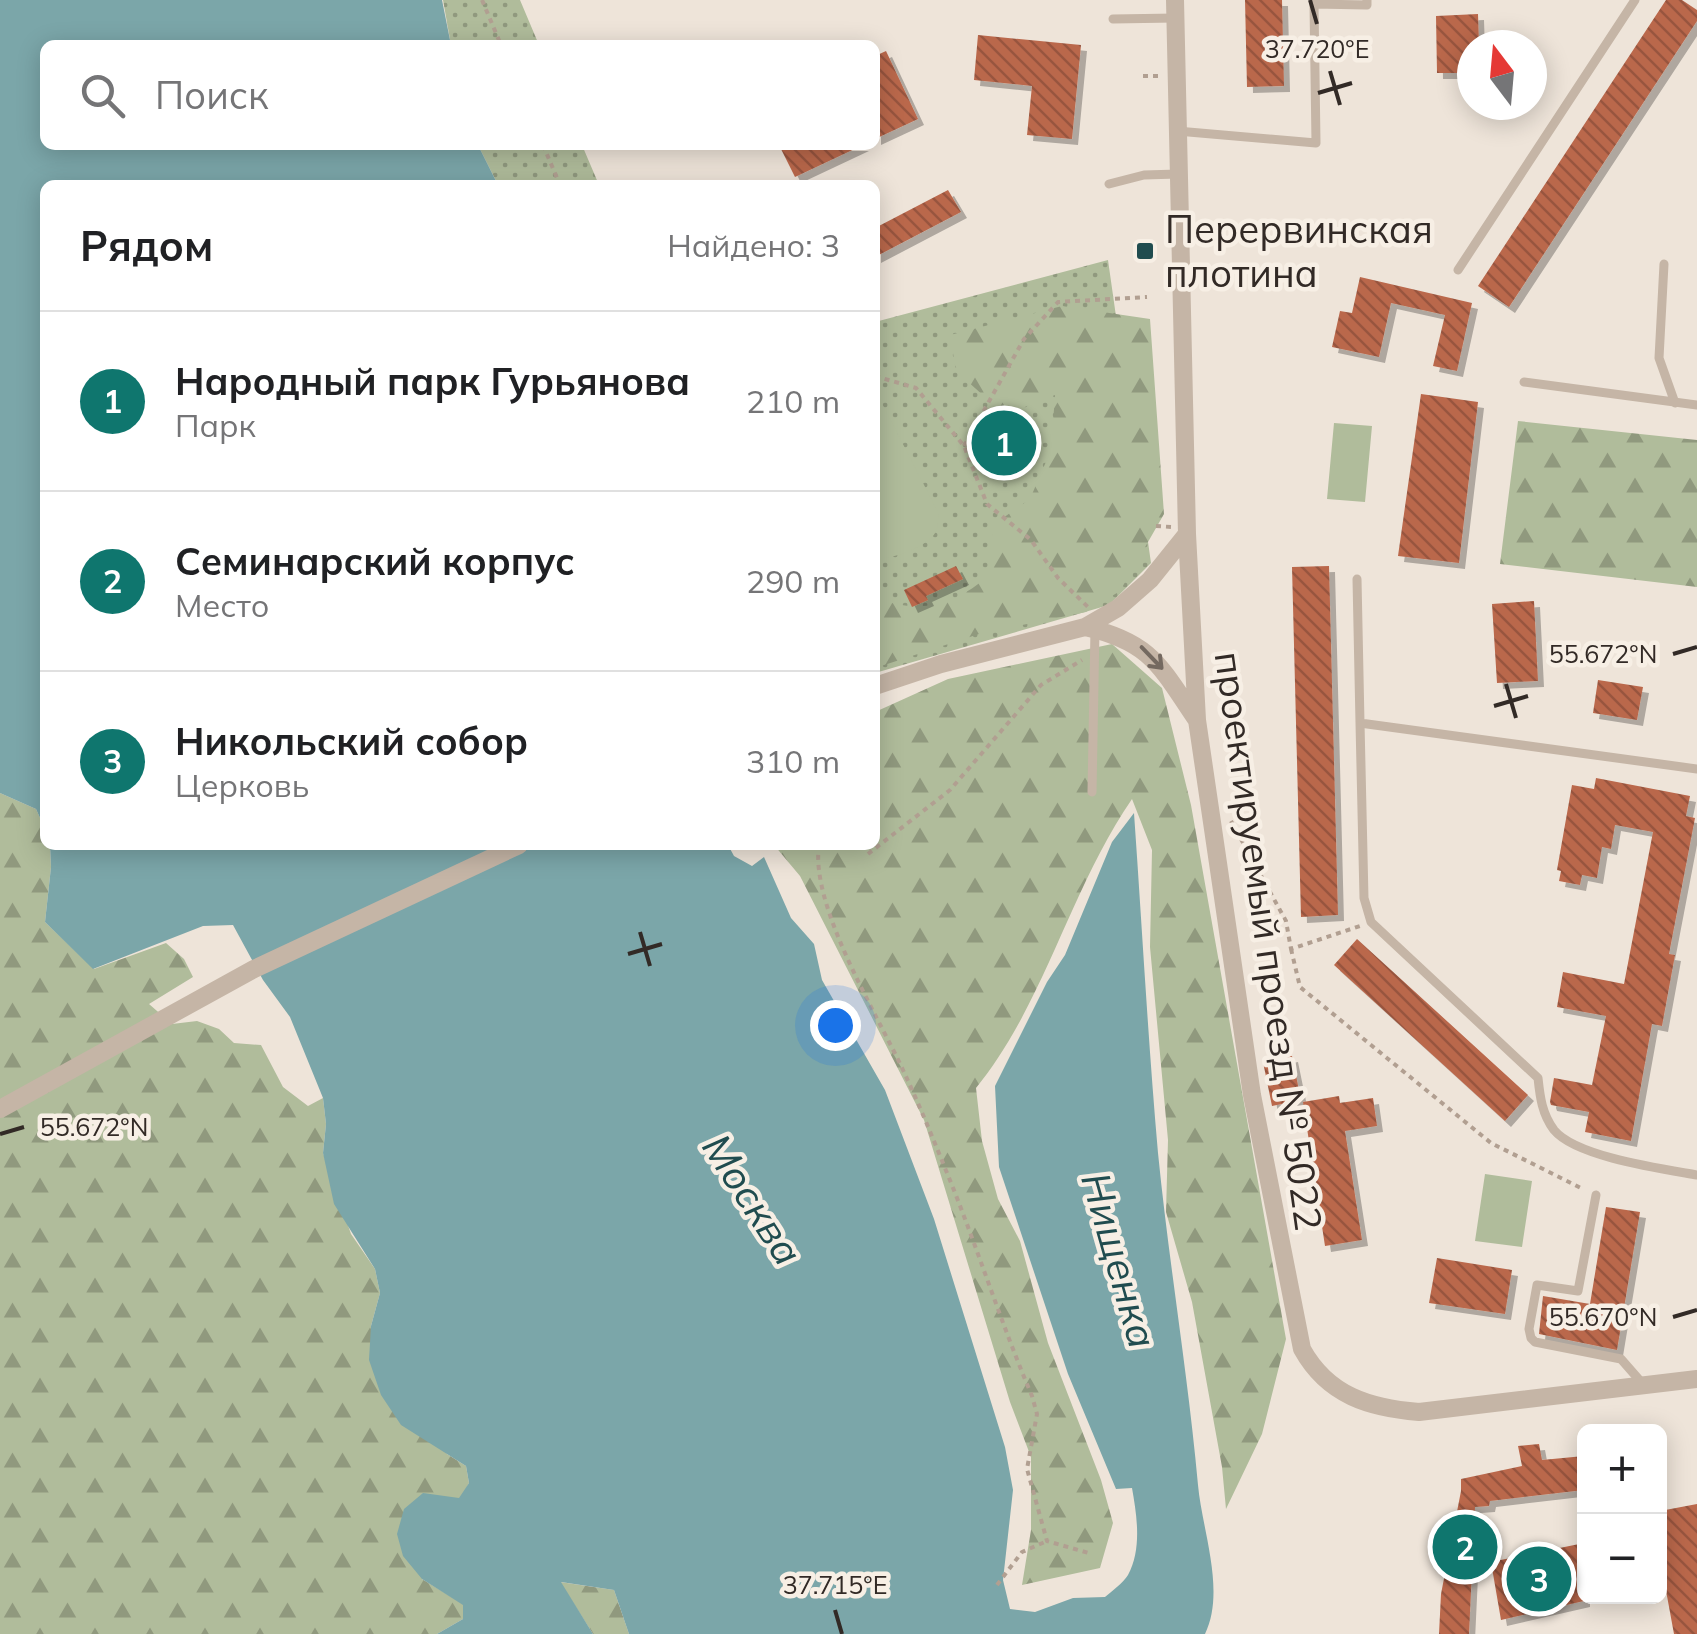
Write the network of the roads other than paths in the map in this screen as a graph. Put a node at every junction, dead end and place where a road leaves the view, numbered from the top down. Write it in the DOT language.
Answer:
graph roads {
  1 [pos="1367,0"];
  2 [pos="1636,0"];
  3 [pos="1175,9"];
  4 [pos="1113,19"];
  5 [pos="1178,131"];
  6 [pos="1178,174"];
  7 [pos="1110,184"];
  8 [pos="1664,264"];
  9 [pos="1458,270"];
  10 [pos="1524,382"];
  11 [pos="1675,403"];
  12 [pos="1697,405"];
  13 [pos="1187,534"];
  14 [pos="1357,579"];
  15 [pos="1092,624"];
  16 [pos="880,684"];
  17 [pos="1196,720"];
  18 [pos="1360,723"];
  19 [pos="1697,770"];
  20 [pos="1092,792"];
  21 [pos="509,850"];
  22 [pos="0,1108"];
  23 [pos="1697,1175"];
  24 [pos="1596,1195"];
  25 [pos="1697,1379"];
  26 [pos="1644,1386"];
  1 -- 5 [label="lane"];
  2 -- 9 [label="lane"];
  3 -- 4 [label="lane"];
  3 -- 5 [label="street, проектируемый проезд № 5022"];
  5 -- 6 [label="street, проектируемый проезд № 5022"];
  6 -- 7 [label="lane"];
  6 -- 13 [label="street, проектируемый проезд № 5022"];
  8 -- 11 [label="lane"];
  10 -- 11 [label="lane"];
  11 -- 12 [label="lane"];
  13 -- 15 [label="street"];
  13 -- 17 [label="street, проектируемый проезд № 5022"];
  14 -- 18 [label="lane"];
  15 -- 16 [label="street"];
  15 -- 17 [label="street, one-way"];
  15 -- 20 [label="lane"];
  17 -- 26 [label="street, проектируемый проезд № 5022"];
  18 -- 19 [label="lane"];
  18 -- 23 [label="lane"];
  21 -- 22 [label="street"];
  24 -- 26 [label="lane"];
  25 -- 26 [label="street, проектируемый проезд № 5022"];
}
